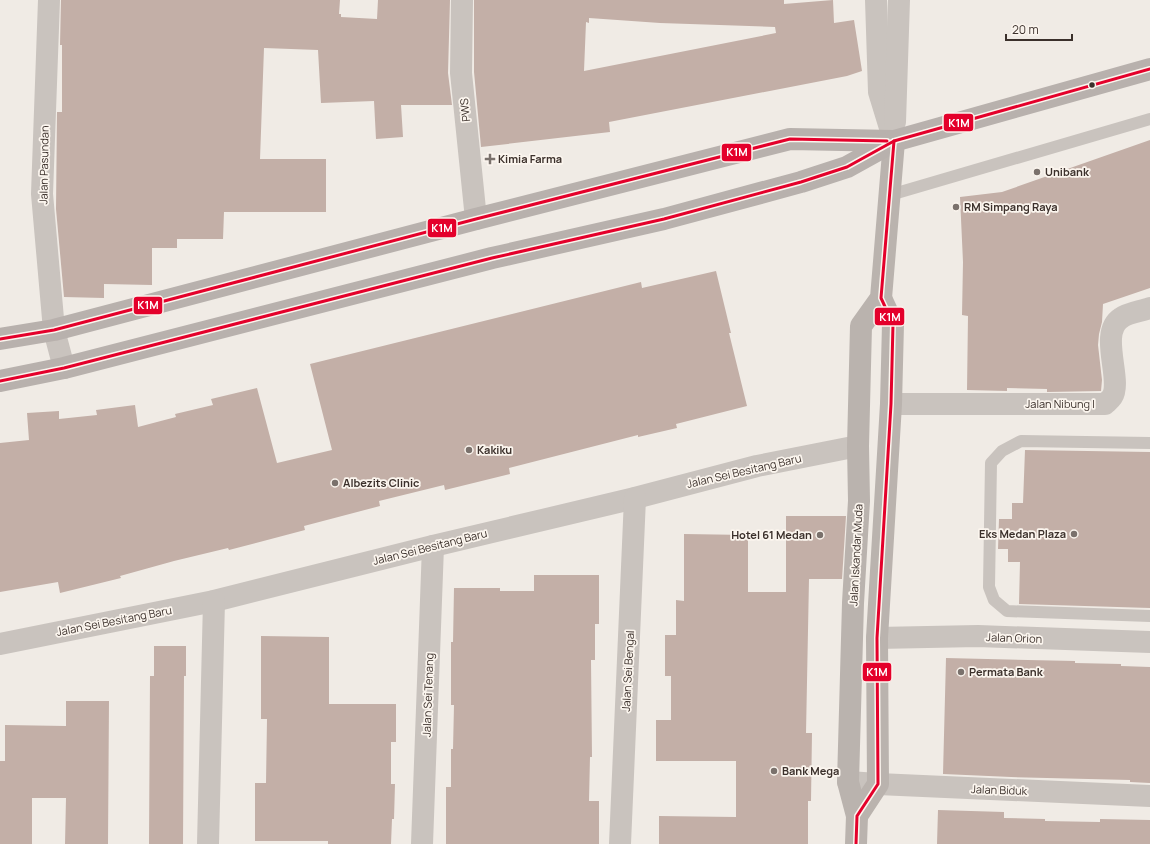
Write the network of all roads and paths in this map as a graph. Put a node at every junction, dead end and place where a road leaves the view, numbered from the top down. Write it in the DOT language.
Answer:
graph roads {
  1 [pos="49,0"];
  2 [pos="462,0"];
  3 [pos="876,0"];
  4 [pos="899,0"];
  5 [pos="1150,69"];
  6 [pos="1150,119"];
  7 [pos="894,142"];
  8 [pos="890,195"];
  9 [pos="476,219"];
  10 [pos="881,298"];
  11 [pos="1150,308"];
  12 [pos="54,330"];
  13 [pos="0,339"];
  14 [pos="64,368"];
  15 [pos="0,381"];
  16 [pos="891,404"];
  17 [pos="1150,443"];
  18 [pos="858,446"];
  19 [pos="635,498"];
  20 [pos="433,546"];
  21 [pos="214,601"];
  22 [pos="853,603"];
  23 [pos="879,606"];
  24 [pos="1150,616"];
  25 [pos="877,638"];
  26 [pos="1150,642"];
  27 [pos="0,644"];
  28 [pos="848,782"];
  29 [pos="878,784"];
  30 [pos="1150,796"];
  31 [pos="857,816"];
  32 [pos="208,844"];
  33 [pos="422,844"];
  34 [pos="620,844"];
  35 [pos="856,844"];
  1 -- 12 [label="street, Jalan Pasundan"];
  2 -- 9 [label="street, PWS"];
  3 -- 7 [label="street"];
  4 -- 7 [label="street"];
  5 -- 7 [label="main road"];
  6 -- 8 [label="lane"];
  7 -- 8 [label="main road"];
  7 -- 9 [label="main road"];
  7 -- 14 [label="main road"];
  8 -- 10 [label="main road"];
  9 -- 12 [label="main road"];
  10 -- 16 [label="main road"];
  10 -- 18 [label="main road, Jalan Iskandar Muda"];
  11 -- 16 [label="street, Jalan Nibung I"];
  12 -- 13 [label="main road"];
  12 -- 14 [label="street, Jalan Pasundan"];
  14 -- 15 [label="main road"];
  16 -- 23 [label="main road"];
  17 -- 24 [label="lane"];
  18 -- 19 [label="street, Jalan Sei Besitang Baru"];
  18 -- 22 [label="main road, Jalan Iskandar Muda"];
  19 -- 20 [label="street, Jalan Sei Besitang Baru"];
  19 -- 34 [label="street, Jalan Sei Bengal"];
  20 -- 21 [label="street, Jalan Sei Besitang Baru"];
  20 -- 33 [label="street, Jalan Sei Tenang"];
  21 -- 27 [label="street, Jalan Sei Besitang Baru"];
  21 -- 32 [label="street"];
  22 -- 23 [label="main road"];
  22 -- 28 [label="main road, Jalan Iskandar Muda"];
  23 -- 25 [label="main road"];
  25 -- 26 [label="street, Jalan Orion"];
  25 -- 29 [label="main road"];
  28 -- 29 [label="street, Jalan Biduk"];
  28 -- 31 [label="main road, Jalan Iskandar Muda"];
  29 -- 30 [label="street, Jalan Biduk"];
  29 -- 31 [label="main road"];
  31 -- 35 [label="main road, Jalan Iskandar Muda"];
}
